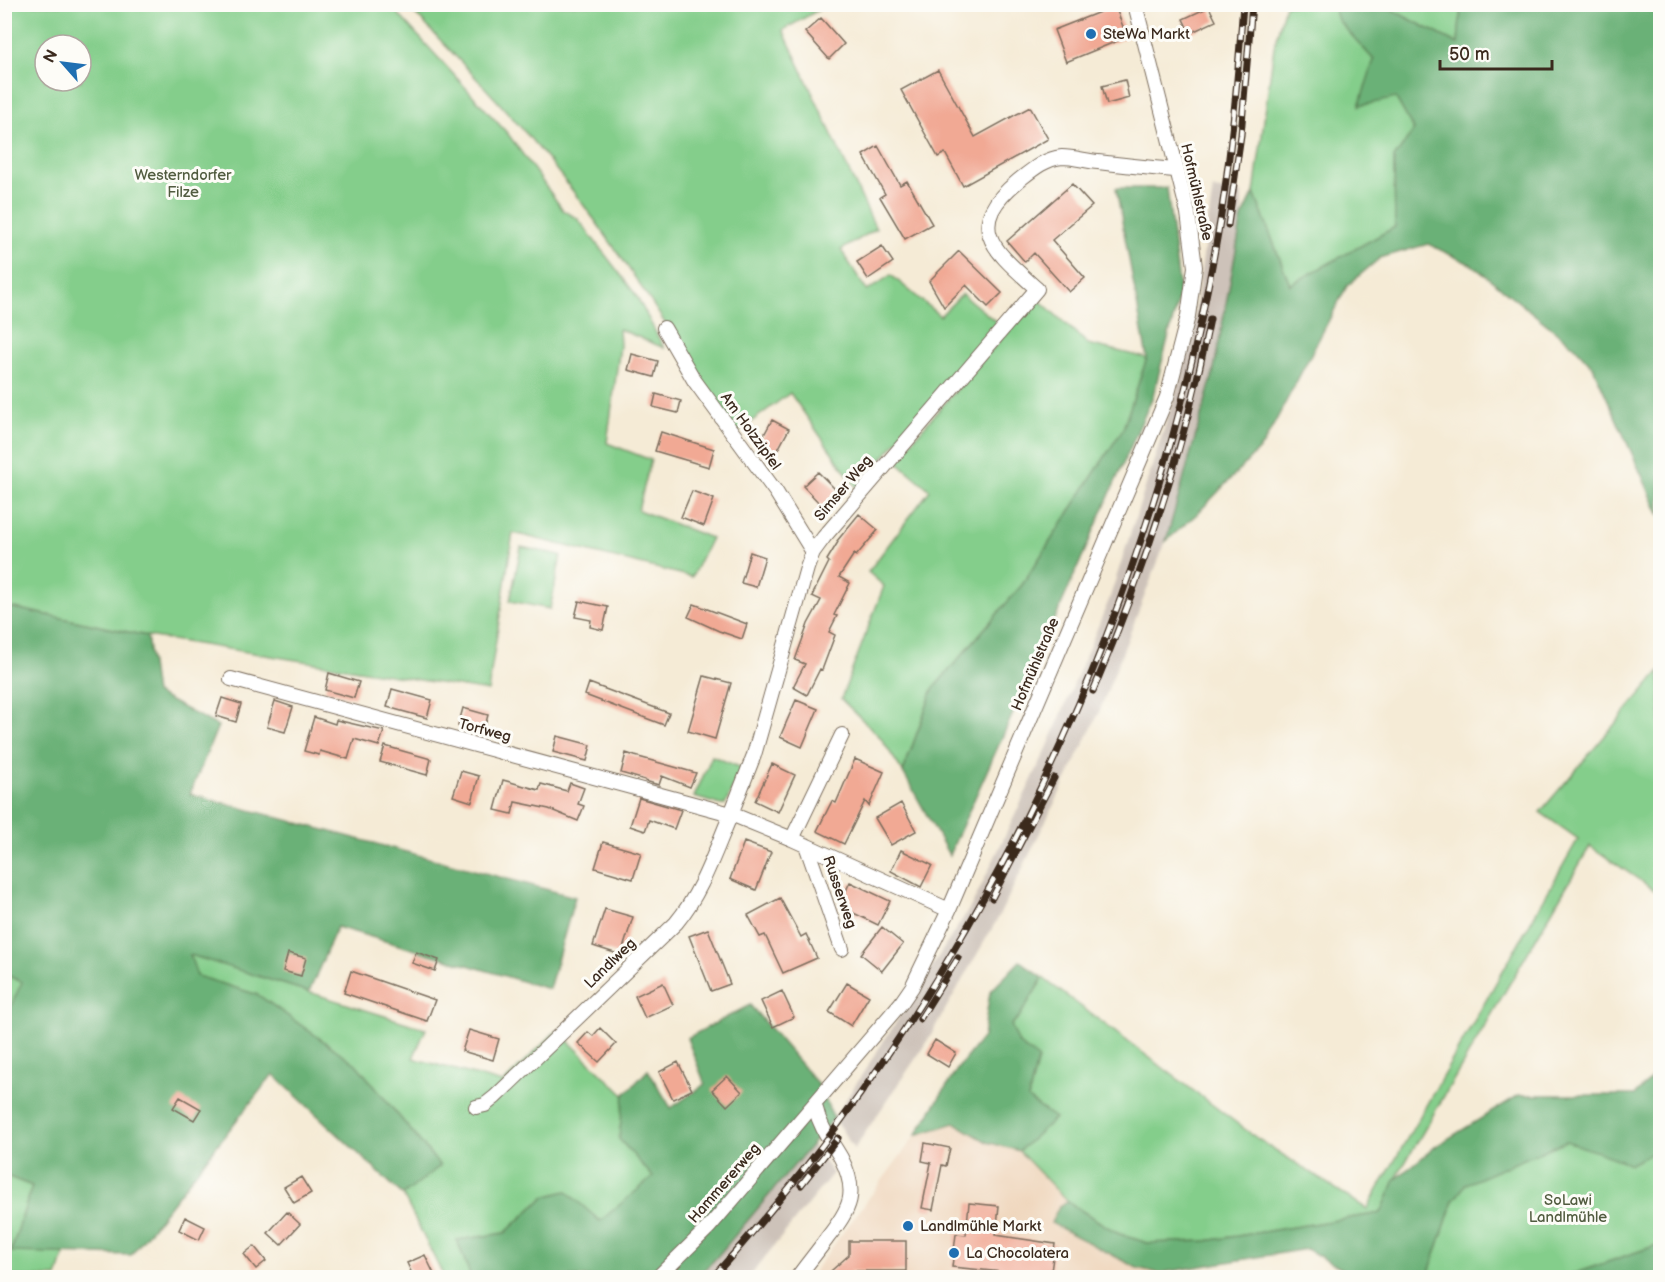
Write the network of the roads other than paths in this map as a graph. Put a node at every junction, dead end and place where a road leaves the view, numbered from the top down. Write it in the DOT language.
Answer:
graph roads {
  1 [pos="1135,4"];
  2 [pos="1176,170"];
  3 [pos="663,328"];
  4 [pos="813,552"];
  5 [pos="231,679"];
  6 [pos="842,735"];
  7 [pos="731,814"];
  8 [pos="792,839"];
  9 [pos="806,845"];
  10 [pos="949,910"];
  11 [pos="842,949"];
  12 [pos="476,1107"];
  13 [pos="812,1107"];
  14 [pos="657,1278"];
  15 [pos="797,1278"];
  1 -- 2 [label="street, Hofmühlstraße"];
  2 -- 4 [label="street, Simser Weg"];
  2 -- 10 [label="street, Hofmühlstraße"];
  3 -- 4 [label="street, Am Holzzipfel"];
  4 -- 7 [label="street, Simser Weg"];
  5 -- 7 [label="street, Torfweg"];
  6 -- 8 [label="street"];
  7 -- 8 [label="street"];
  7 -- 12 [label="street, Landlweg"];
  8 -- 9 [label="street"];
  9 -- 10 [label="street"];
  9 -- 11 [label="street, Russerweg"];
  10 -- 13 [label="street, Hofmühlstraße"];
  13 -- 14 [label="street, Hammererweg"];
  13 -- 15 [label="street"];
}
